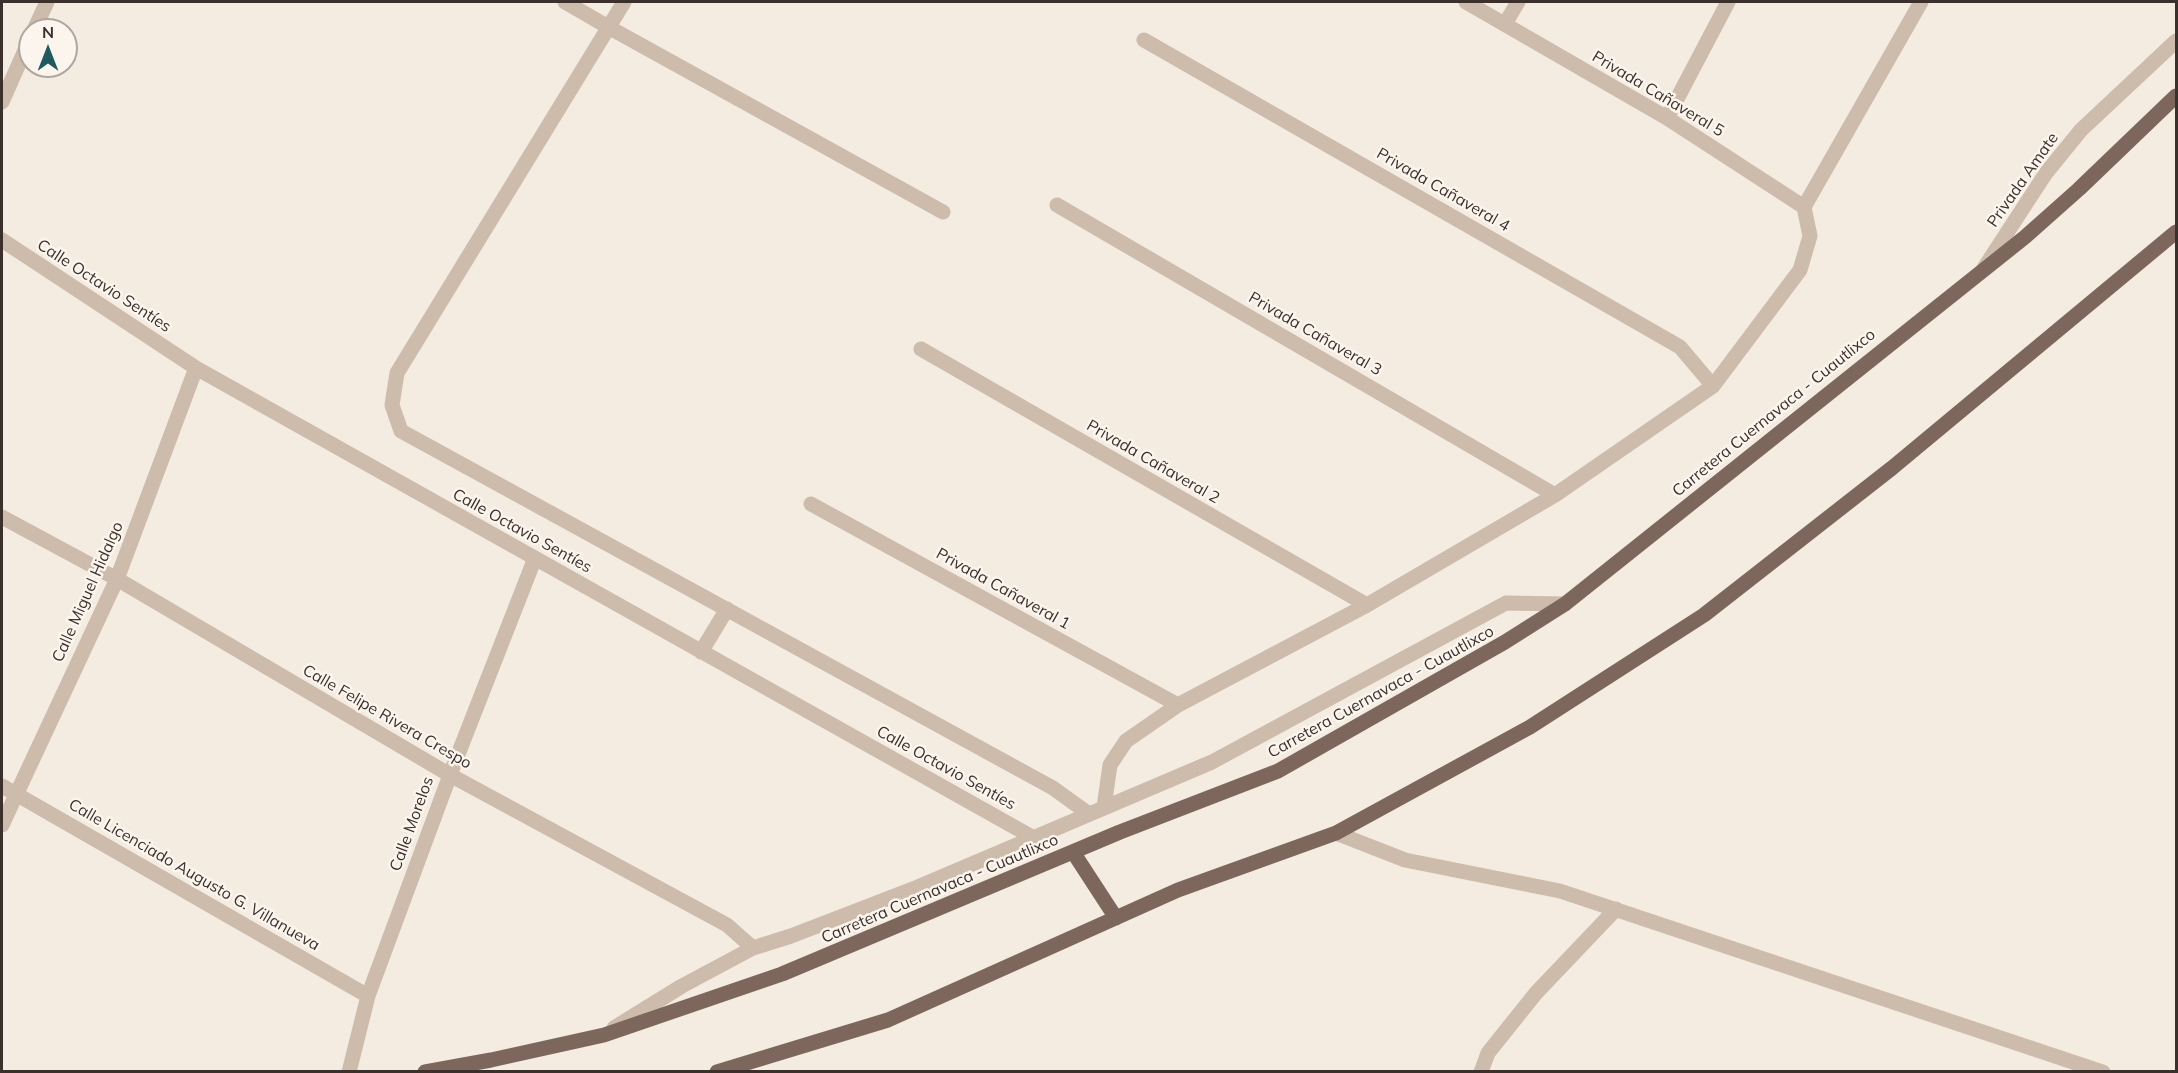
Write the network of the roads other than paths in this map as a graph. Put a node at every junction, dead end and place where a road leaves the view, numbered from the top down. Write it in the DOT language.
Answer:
graph roads {
  1 [pos="47,2"];
  2 [pos="565,2"];
  3 [pos="624,2"];
  4 [pos="1466,2"];
  5 [pos="1518,2"];
  6 [pos="1728,2"];
  7 [pos="1921,2"];
  8 [pos="40,18"];
  9 [pos="1505,24"];
  10 [pos="610,28"];
  11 [pos="1144,40"];
  12 [pos="2176,40"];
  13 [pos="18,54"];
  14 [pos="8,67"];
  15 [pos="2176,96"];
  16 [pos="2,102"];
  17 [pos="1667,118"];
  18 [pos="1057,205"];
  19 [pos="1804,207"];
  20 [pos="943,212"];
  21 [pos="2176,232"];
  22 [pos="2,240"];
  23 [pos="1982,271"];
  24 [pos="921,350"];
  25 [pos="195,368"];
  26 [pos="1713,386"];
  27 [pos="1555,495"];
  28 [pos="811,504"];
  29 [pos="2,517"];
  30 [pos="535,558"];
  31 [pos="117,579"];
  32 [pos="1565,604"];
  33 [pos="1367,605"];
  34 [pos="726,609"];
  35 [pos="701,652"];
  36 [pos="1178,705"];
  37 [pos="450,775"];
  38 [pos="2,786"];
  39 [pos="15,794"];
  40 [pos="1104,807"];
  41 [pos="1089,814"];
  42 [pos="2,825"];
  43 [pos="1336,833"];
  44 [pos="1034,838"];
  45 [pos="1073,852"];
  46 [pos="1616,909"];
  47 [pos="1116,918"];
  48 [pos="753,948"];
  49 [pos="368,996"];
  50 [pos="604,1035"];
  51 [pos="349,1071"];
  52 [pos="426,1071"];
  53 [pos="717,1071"];
  54 [pos="1481,1071"];
  55 [pos="2103,1071"];
  1 -- 8 [label="street"];
  2 -- 10 [label="street"];
  3 -- 10 [label="street"];
  4 -- 9 [label="street, Privada Cañaveral 5"];
  5 -- 9 [label="street"];
  6 -- 17 [label="street"];
  7 -- 19 [label="street"];
  9 -- 17 [label="street, Privada Cañaveral 5"];
  10 -- 20 [label="street"];
  10 -- 34 [label="street"];
  11 -- 26 [label="street, Privada Cañaveral 4"];
  12 -- 23 [label="street, Privada Amate"];
  13 -- 14 [label="street"];
  14 -- 16 [label="street"];
  15 -- 23 [label="main road, Carretera Cuernavaca - Cuautlixco"];
  17 -- 19 [label="street, Privada Cañaveral 5"];
  18 -- 27 [label="street, Privada Cañaveral 3"];
  19 -- 26 [label="street"];
  21 -- 43 [label="main road"];
  22 -- 25 [label="street, Calle Octavio Sentíes"];
  23 -- 32 [label="main road, Carretera Cuernavaca - Cuautlixco"];
  24 -- 33 [label="street, Privada Cañaveral 2"];
  25 -- 30 [label="street, Calle Octavio Sentíes"];
  25 -- 31 [label="street, Calle Miguel Hidalgo"];
  26 -- 27 [label="street"];
  27 -- 33 [label="street"];
  28 -- 36 [label="street, Privada Cañaveral 1"];
  29 -- 31 [label="street, Calle Felipe Rivera Crespo"];
  30 -- 35 [label="street, Calle Octavio Sentíes"];
  30 -- 37 [label="street, Calle Morelos"];
  31 -- 37 [label="street, Calle Felipe Rivera Crespo"];
  31 -- 39 [label="street, Calle Miguel Hidalgo"];
  32 -- 40 [label="street"];
  32 -- 45 [label="main road, Carretera Cuernavaca - Cuautlixco"];
  33 -- 36 [label="street"];
  34 -- 35 [label="street"];
  34 -- 41 [label="street"];
  35 -- 44 [label="street, Calle Octavio Sentíes"];
  36 -- 40 [label="street"];
  37 -- 48 [label="street, Calle Felipe Rivera Crespo"];
  37 -- 49 [label="street, Calle Morelos"];
  38 -- 39 [label="street, Calle Licenciado Augusto G. Villanueva"];
  39 -- 42 [label="street, Calle Miguel Hidalgo"];
  39 -- 49 [label="street, Calle Licenciado Augusto G. Villanueva"];
  40 -- 41 [label="street"];
  41 -- 44 [label="street"];
  43 -- 46 [label="street"];
  43 -- 47 [label="main road"];
  44 -- 48 [label="street"];
  45 -- 47 [label="main road"];
  45 -- 50 [label="main road, Carretera Cuernavaca - Cuautlixco"];
  46 -- 54 [label="street"];
  46 -- 55 [label="street"];
  47 -- 53 [label="main road"];
  48 -- 50 [label="street"];
  49 -- 51 [label="street, Calle Morelos"];
  50 -- 52 [label="main road, Carretera Cuernavaca - Cuautlixco"];
}
